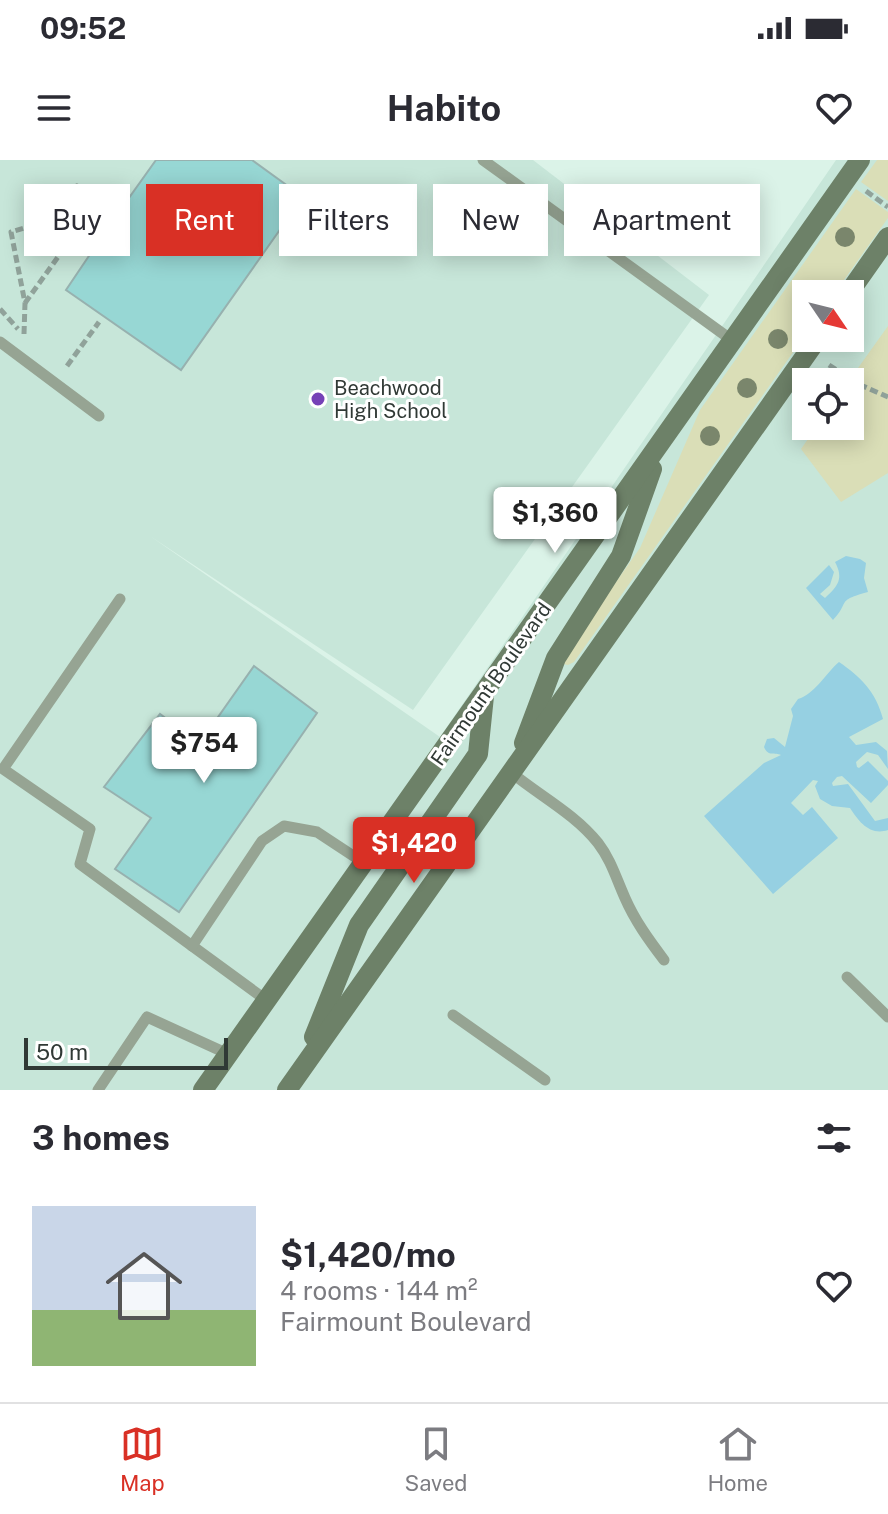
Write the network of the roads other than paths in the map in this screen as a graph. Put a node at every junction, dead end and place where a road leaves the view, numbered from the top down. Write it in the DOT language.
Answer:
graph roads {
  1 [pos="483,160"];
  2 [pos="860,160"];
  3 [pos="888,237"];
  4 [pos="858,280"];
  5 [pos="733,341"];
  6 [pos="0,342"];
  7 [pos="808,352"];
  8 [pos="99,416"];
  9 [pos="662,443"];
  10 [pos="120,599"];
  11 [pos="485,693"];
  12 [pos="512,773"];
  13 [pos="364,863"];
  14 [pos="192,946"];
  15 [pos="664,960"];
  16 [pos="847,977"];
  17 [pos="266,1000"];
  18 [pos="453,1015"];
  19 [pos="888,1017"];
  20 [pos="228,1054"];
  21 [pos="300,1071"];
  22 [pos="545,1080"];
  23 [pos="98,1090"];
  24 [pos="203,1090"];
  25 [pos="216,1090"];
  26 [pos="287,1090"];
  1 -- 5 [label="lane"];
  2 -- 5 [label="main road, Fairmount Boulevard"];
  3 -- 4 [label="main road"];
  5 -- 9 [label="main road, Fairmount Boulevard"];
  6 -- 8 [label="lane"];
  7 -- 12 [label="main road"];
  9 -- 11 [label="main road, Fairmount Boulevard"];
  9 -- 12 [label="main road"];
  10 -- 14 [label="lane"];
  11 -- 13 [label="main road, Fairmount Boulevard"];
  11 -- 21 [label="main road"];
  12 -- 15 [label="lane"];
  12 -- 21 [label="main road"];
  13 -- 14 [label="lane"];
  13 -- 17 [label="main road, Fairmount Boulevard"];
  14 -- 17 [label="lane"];
  16 -- 19 [label="lane"];
  17 -- 20 [label="main road, Fairmount Boulevard"];
  18 -- 22 [label="lane"];
  20 -- 23 [label="lane"];
  20 -- 24 [label="main road, Fairmount Boulevard"];
  20 -- 25 [label="main road"];
  21 -- 26 [label="main road"];
}
